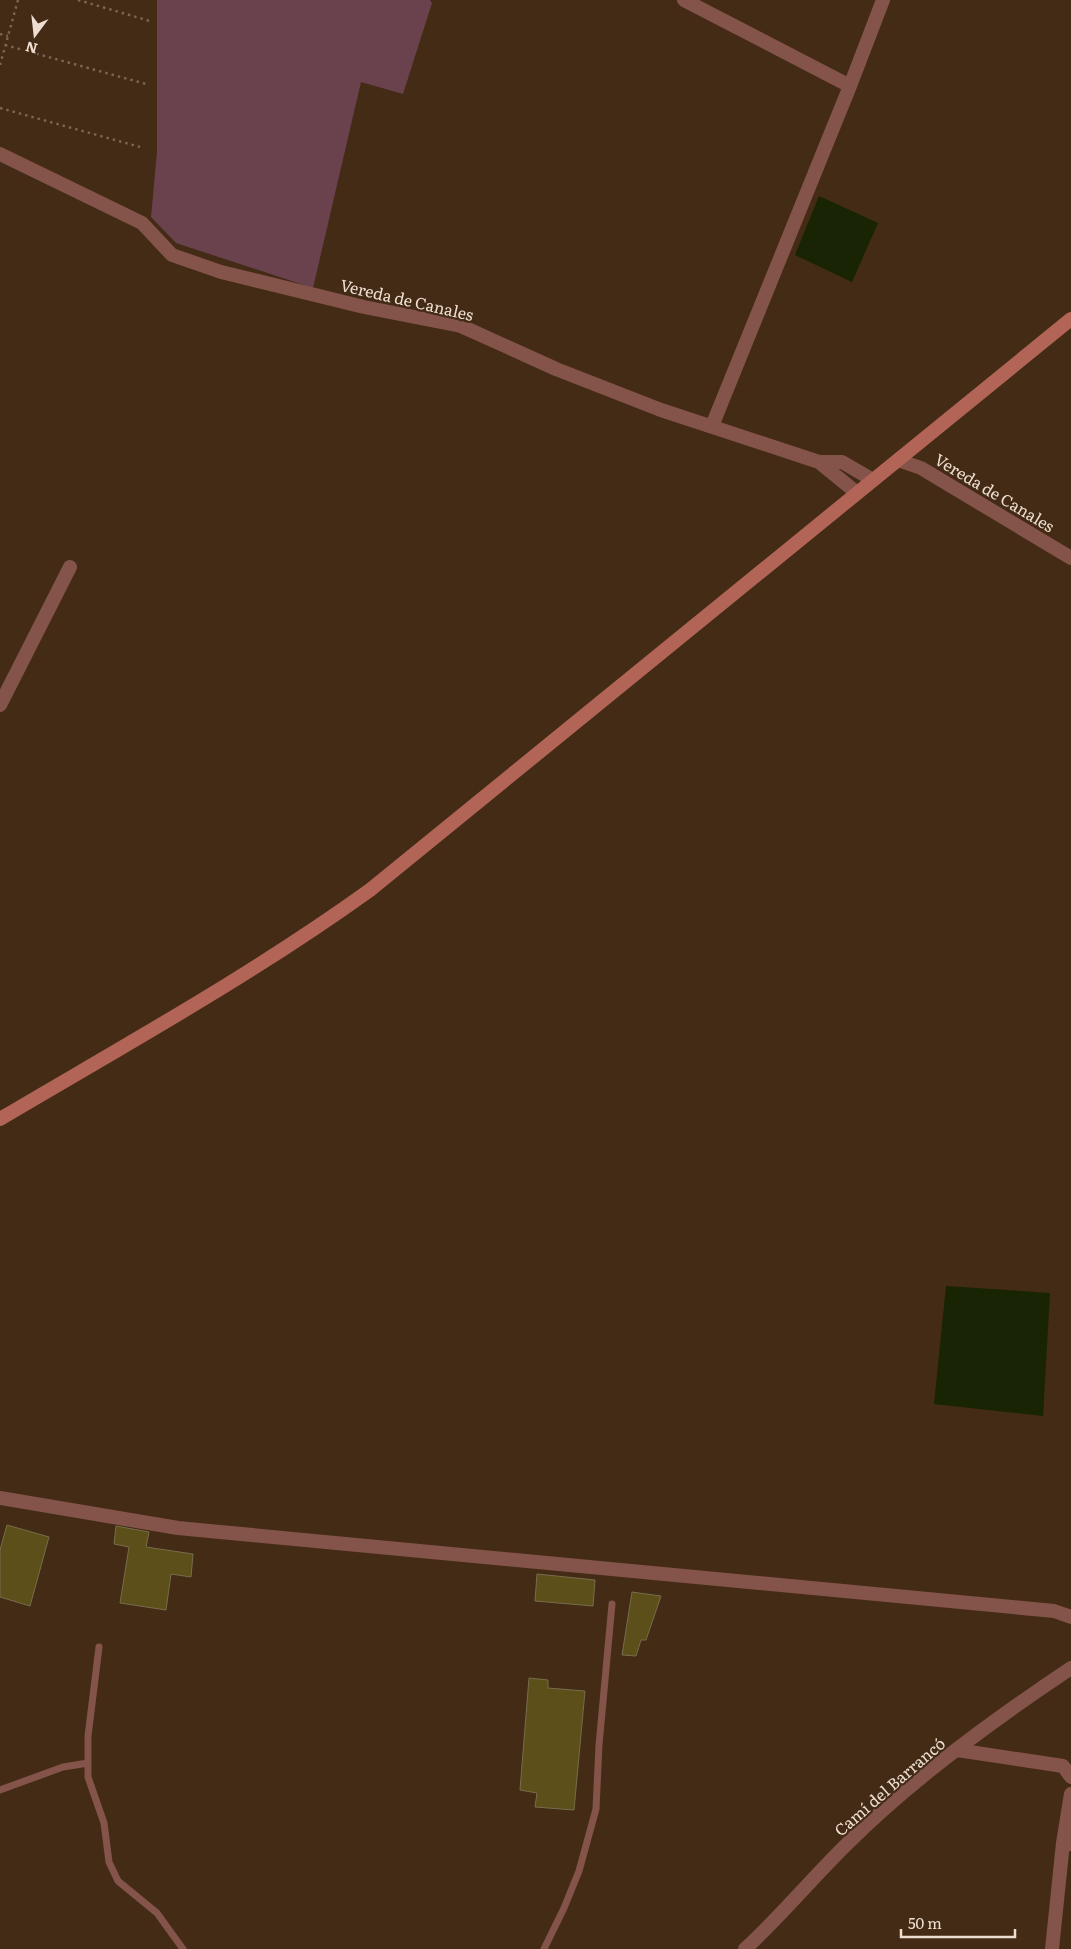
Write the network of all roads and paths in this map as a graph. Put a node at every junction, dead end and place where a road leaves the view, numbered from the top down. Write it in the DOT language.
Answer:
graph roads {
  1 [pos="18,0"];
  2 [pos="78,0"];
  3 [pos="684,0"];
  4 [pos="883,0"];
  5 [pos="150,21"];
  6 [pos="0,34"];
  7 [pos="8,36"];
  8 [pos="6,45"];
  9 [pos="0,65"];
  10 [pos="146,84"];
  11 [pos="850,86"];
  12 [pos="0,108"];
  13 [pos="140,147"];
  14 [pos="0,154"];
  15 [pos="1071,319"];
  16 [pos="712,426"];
  17 [pos="898,460"];
  18 [pos="820,462"];
  19 [pos="873,480"];
  20 [pos="857,493"];
  21 [pos="1071,558"];
  22 [pos="70,567"];
  23 [pos="0,705"];
  24 [pos="0,1119"];
  25 [pos="0,1498"];
  26 [pos="612,1604"];
  27 [pos="1071,1617"];
  28 [pos="99,1647"];
  29 [pos="1071,1668"];
  30 [pos="957,1750"];
  31 [pos="88,1763"];
  32 [pos="1071,1777"];
  33 [pos="0,1790"];
  34 [pos="1071,1794"];
  35 [pos="1067,1843"];
  36 [pos="183,1949"];
  37 [pos="544,1949"];
  38 [pos="745,1949"];
  39 [pos="1052,1949"];
  1 -- 7 [label="path"];
  2 -- 5 [label="path"];
  3 -- 11 [label="street"];
  4 -- 11 [label="street"];
  6 -- 7 [label="path"];
  7 -- 8 [label="path"];
  8 -- 9 [label="path"];
  8 -- 10 [label="path"];
  11 -- 16 [label="street"];
  12 -- 13 [label="path"];
  14 -- 16 [label="street, Vereda de Canales"];
  15 -- 17 [label="main road"];
  16 -- 18 [label="street, Vereda de Canales"];
  17 -- 19 [label="main road"];
  17 -- 21 [label="street, Vereda de Canales"];
  18 -- 19 [label="street, Vereda de Canales"];
  18 -- 20 [label="street, Vereda de Canales"];
  19 -- 20 [label="main road"];
  20 -- 24 [label="main road"];
  22 -- 23 [label="street"];
  25 -- 27 [label="street"];
  26 -- 37 [label="lane"];
  28 -- 31 [label="lane"];
  29 -- 30 [label="street, Camí del Barrancó"];
  30 -- 32 [label="street"];
  30 -- 38 [label="street, Camí del Barrancó"];
  31 -- 33 [label="lane"];
  31 -- 36 [label="lane"];
  34 -- 35 [label="street"];
  35 -- 39 [label="street"];
}
